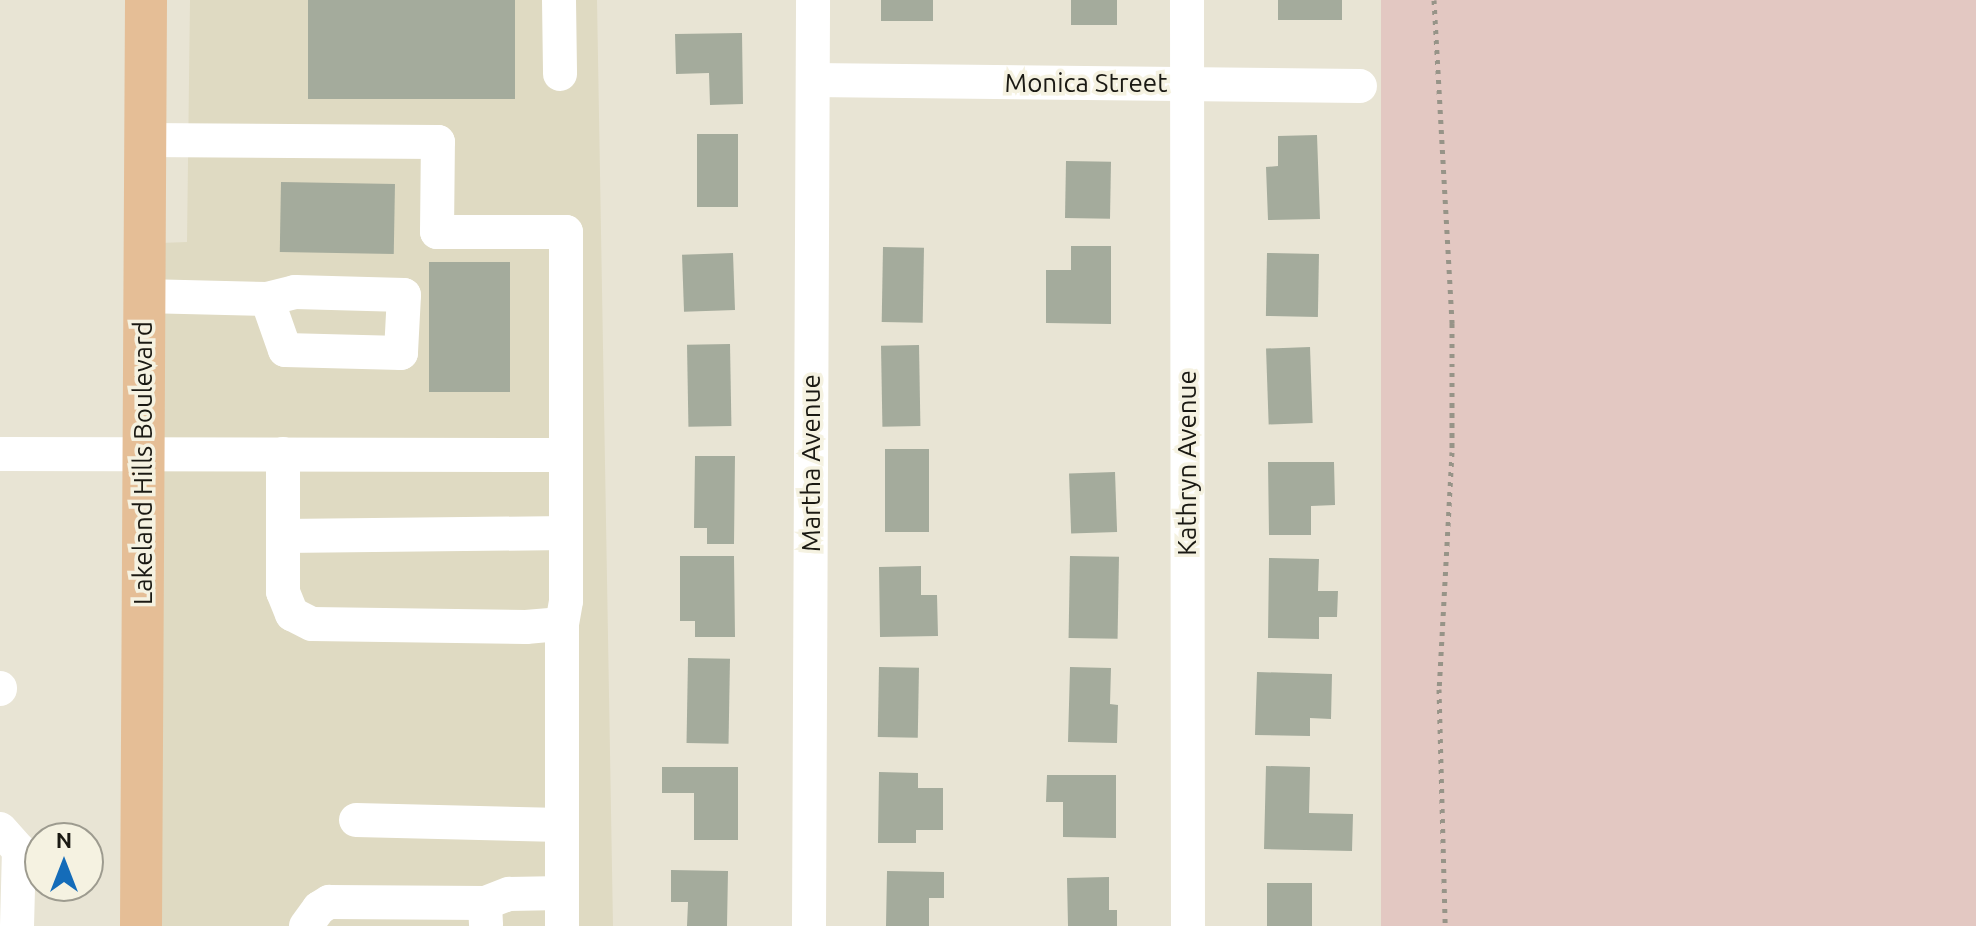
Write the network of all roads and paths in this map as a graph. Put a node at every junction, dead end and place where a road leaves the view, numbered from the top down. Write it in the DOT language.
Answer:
graph roads {
  1 [pos="146,0"];
  2 [pos="559,0"];
  3 [pos="813,0"];
  4 [pos="1187,0"];
  5 [pos="1434,0"];
  6 [pos="560,74"];
  7 [pos="813,80"];
  8 [pos="1186,83"];
  9 [pos="1360,86"];
  10 [pos="145,140"];
  11 [pos="143,296"];
  12 [pos="267,299"];
  13 [pos="0,454"];
  14 [pos="283,454"];
  15 [pos="143,455"];
  16 [pos="566,455"];
  17 [pos="566,533"];
  18 [pos="283,536"];
  19 [pos="562,624"];
  20 [pos="356,820"];
  21 [pos="561,825"];
  22 [pos="0,829"];
  23 [pos="562,909"];
  24 [pos="486,914"];
  25 [pos="17,926"];
  26 [pos="141,926"];
  27 [pos="306,926"];
  28 [pos="809,926"];
  29 [pos="1188,926"];
  30 [pos="1445,926"];
  1 -- 10 [label="main road, Lakeland Hills Boulevard"];
  2 -- 6 [label="street"];
  3 -- 7 [label="street, Martha Avenue"];
  4 -- 8 [label="street, Kathryn Avenue"];
  5 -- 30 [label="path"];
  7 -- 8 [label="street, Monica Street"];
  7 -- 28 [label="street, Martha Avenue"];
  8 -- 9 [label="street, Monica Street"];
  8 -- 29 [label="street, Kathryn Avenue"];
  10 -- 11 [label="main road, Lakeland Hills Boulevard"];
  10 -- 16 [label="street"];
  11 -- 12 [label="street"];
  11 -- 15 [label="main road, Lakeland Hills Boulevard"];
  13 -- 15 [label="street"];
  14 -- 15 [label="street"];
  14 -- 16 [label="street"];
  14 -- 18 [label="street"];
  15 -- 26 [label="main road, Lakeland Hills Boulevard"];
  16 -- 17 [label="street"];
  17 -- 18 [label="street"];
  17 -- 19 [label="street"];
  18 -- 19 [label="street"];
  19 -- 21 [label="street"];
  20 -- 21 [label="street"];
  21 -- 23 [label="street"];
  22 -- 25 [label="street"];
  23 -- 24 [label="street"];
  24 -- 27 [label="street"];
}
